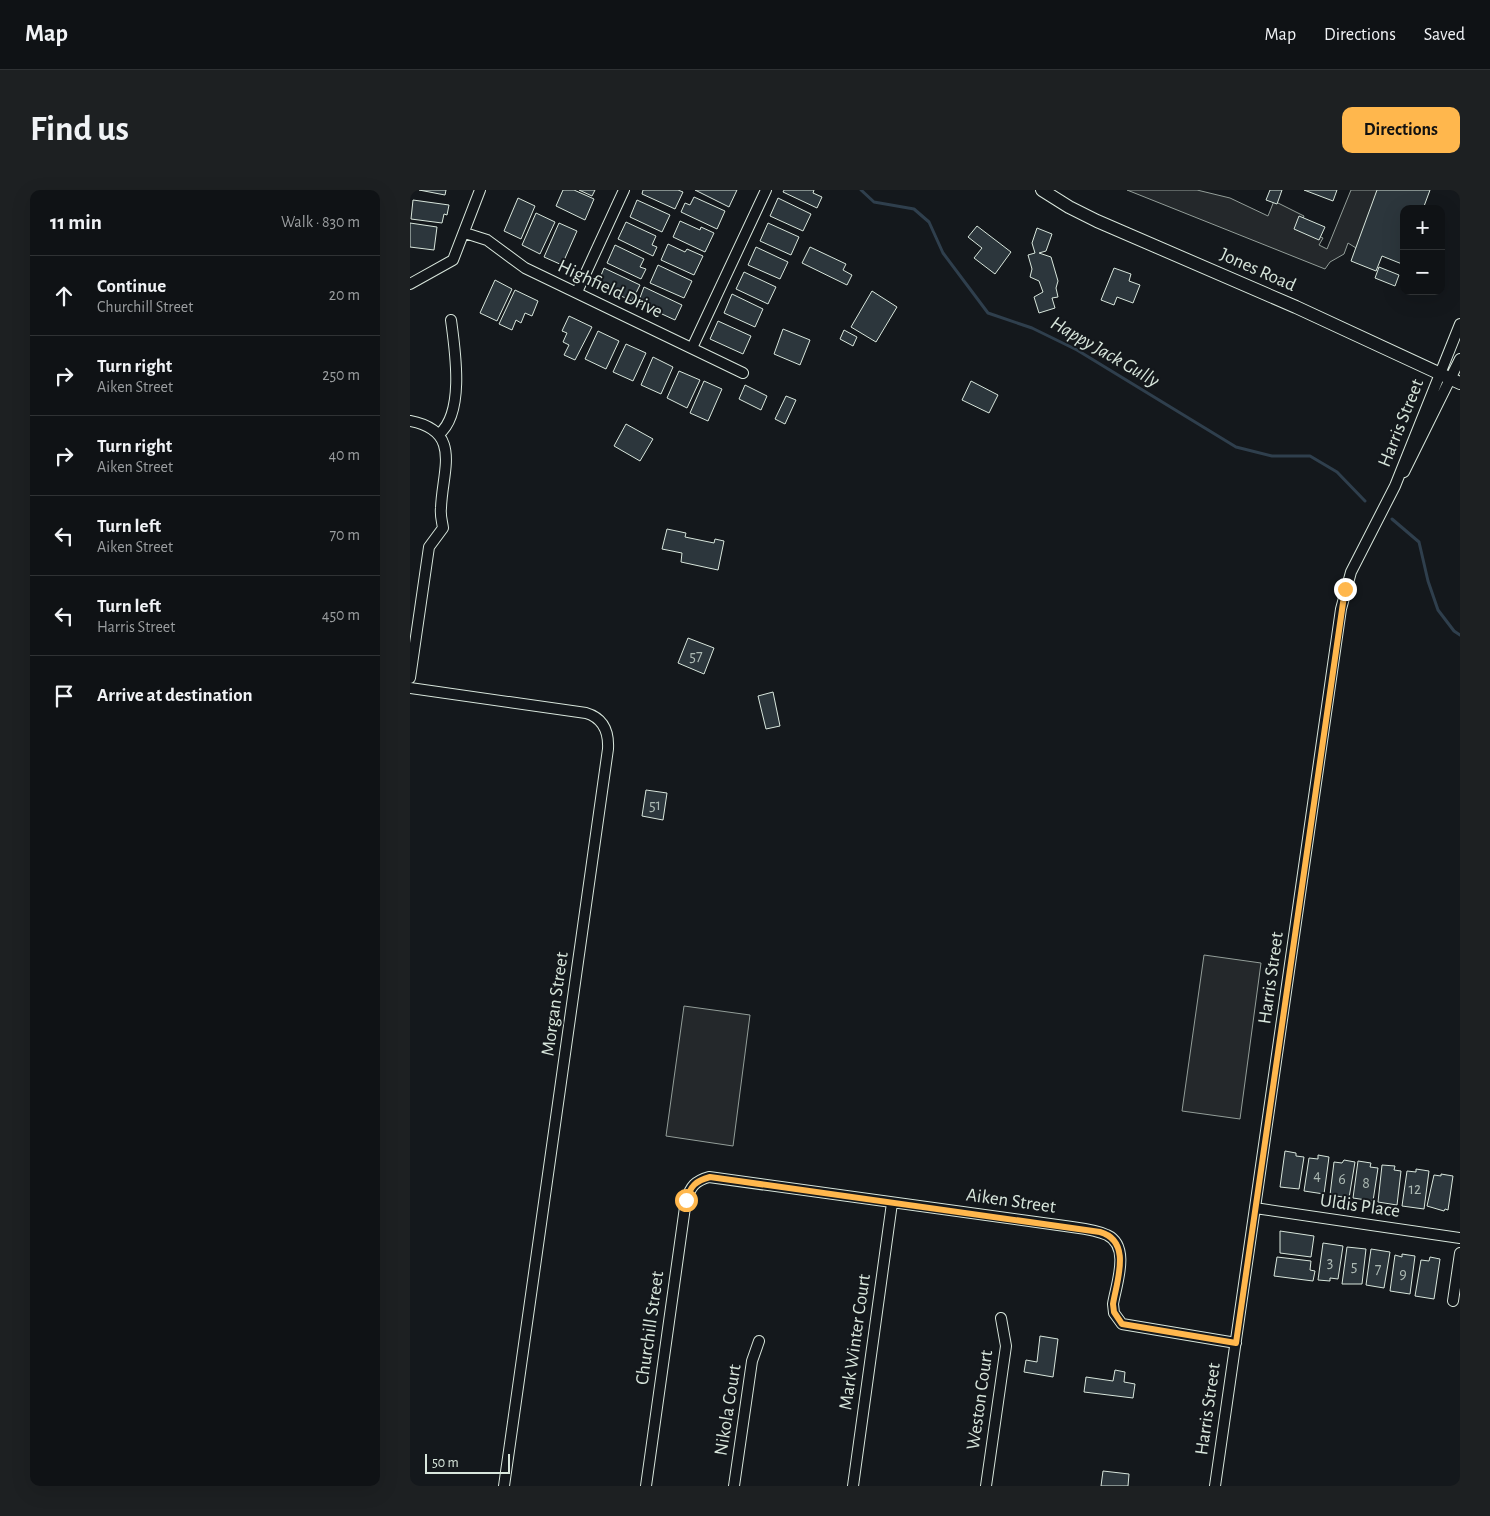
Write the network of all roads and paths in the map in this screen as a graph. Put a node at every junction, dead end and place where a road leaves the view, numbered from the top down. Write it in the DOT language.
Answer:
graph roads {
  1 [pos="480,190"];
  2 [pos="624,190"];
  3 [pos="766,190"];
  4 [pos="1042,190"];
  5 [pos="466,232"];
  6 [pos="410,284"];
  7 [pos="577,292"];
  8 [pos="450,320"];
  9 [pos="1460,324"];
  10 [pos="692,348"];
  11 [pos="1460,359"];
  12 [pos="743,373"];
  13 [pos="1450,378"];
  14 [pos="410,421"];
  15 [pos="439,434"];
  16 [pos="410,678"];
  17 [pos="410,688"];
  18 [pos="698,1180"];
  19 [pos="892,1203"];
  20 [pos="1255,1208"];
  21 [pos="1460,1238"];
  22 [pos="1460,1253"];
  23 [pos="1453,1300"];
  24 [pos="1001,1318"];
  25 [pos="760,1341"];
  26 [pos="1236,1343"];
  27 [pos="504,1486"];
  28 [pos="646,1486"];
  29 [pos="734,1486"];
  30 [pos="853,1486"];
  31 [pos="986,1486"];
  32 [pos="1215,1486"];
  1 -- 5 [label="street"];
  2 -- 7 [label="street"];
  3 -- 10 [label="street"];
  4 -- 13 [label="street, Jones Road"];
  5 -- 6 [label="street"];
  5 -- 7 [label="street, Highfield Drive"];
  7 -- 10 [label="street, Highfield Drive"];
  8 -- 15 [label="street"];
  9 -- 13 [label="street"];
  10 -- 12 [label="street, Highfield Drive"];
  11 -- 13 [label="street"];
  13 -- 20 [label="street, Harris Street"];
  14 -- 15 [label="street"];
  15 -- 16 [label="street"];
  17 -- 27 [label="street, Morgan Street"];
  18 -- 19 [label="street, Aiken Street"];
  18 -- 28 [label="street, Churchill Street"];
  19 -- 26 [label="street, Aiken Street"];
  19 -- 30 [label="street, Mark Winter Court"];
  20 -- 21 [label="street, Uldis Place"];
  20 -- 26 [label="street, Harris Street"];
  22 -- 23 [label="street"];
  24 -- 31 [label="street, Weston Court"];
  25 -- 29 [label="street, Nikola Court"];
  26 -- 32 [label="street, Harris Street"];
}
